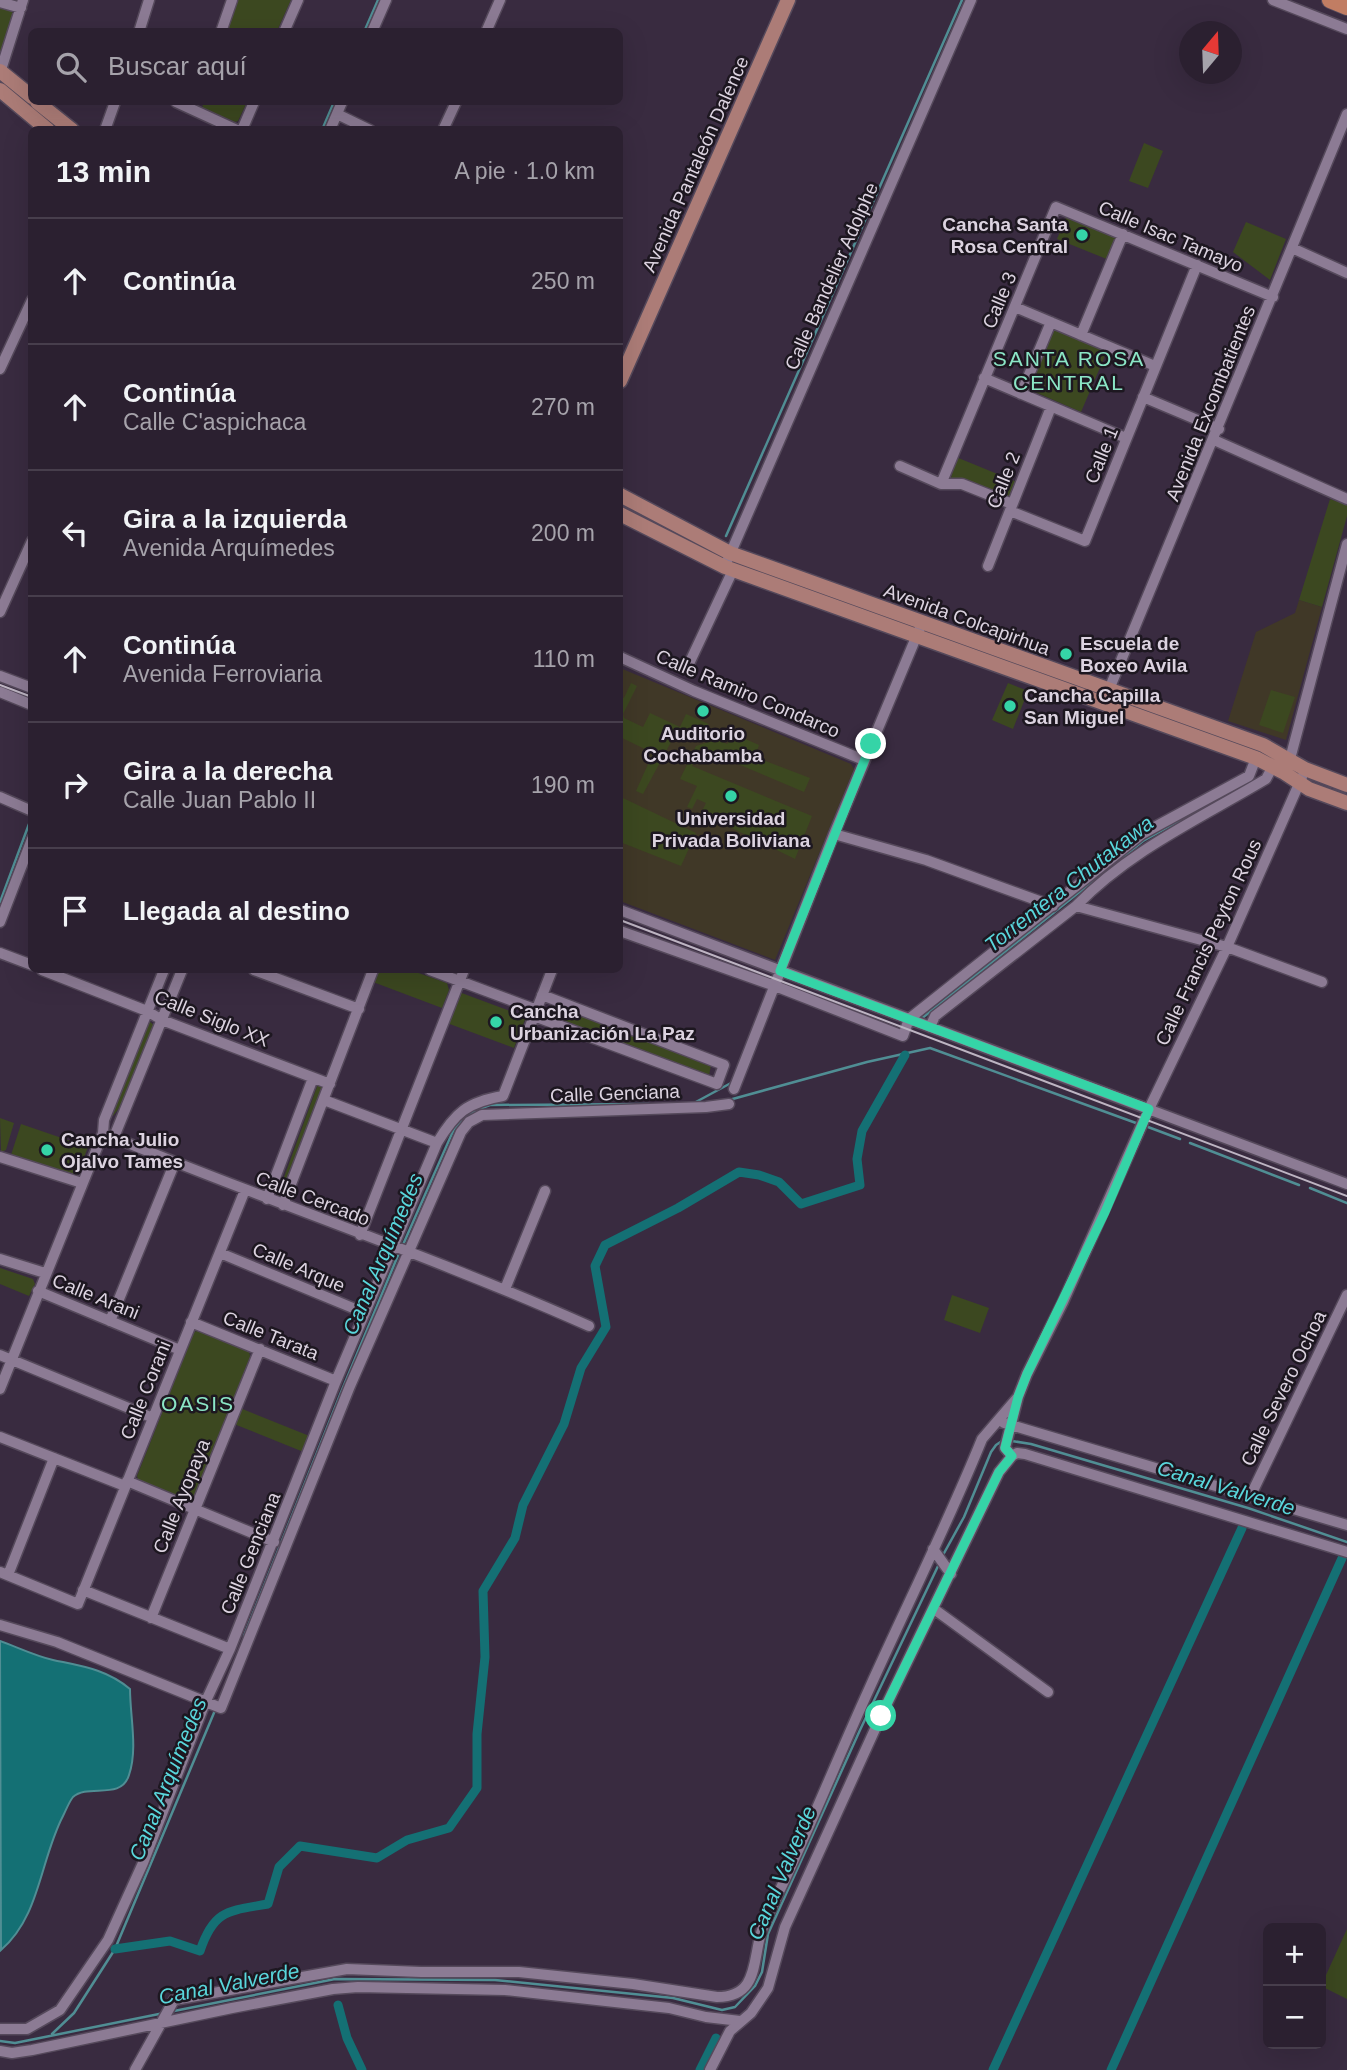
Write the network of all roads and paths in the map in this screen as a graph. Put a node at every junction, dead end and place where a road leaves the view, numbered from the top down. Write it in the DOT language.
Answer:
graph roads {
  1 [pos="149,0"];
  2 [pos="232,0"];
  3 [pos="298,0"];
  4 [pos="386,0"];
  5 [pos="500,0"];
  6 [pos="788,0"];
  7 [pos="971,0"];
  8 [pos="1273,0"];
  9 [pos="1330,0"];
  10 [pos="0,2"];
  11 [pos="22,4"];
  12 [pos="1347,7"];
  13 [pos="140,28"];
  14 [pos="222,28"];
  15 [pos="286,28"];
  16 [pos="374,28"];
  17 [pos="488,28"];
  18 [pos="1347,29"];
  19 [pos="0,72"];
  20 [pos="0,90"];
  21 [pos="28,94"];
  22 [pos="41,105"];
  23 [pos="114,105"];
  24 [pos="252,105"];
  25 [pos="341,105"];
  26 [pos="455,105"];
  27 [pos="196,106"];
  28 [pos="337,114"];
  29 [pos="1347,114"];
  30 [pos="43,126"];
  31 [pos="67,126"];
  32 [pos="106,126"];
  33 [pos="233,126"];
  34 [pos="242,126"];
  35 [pos="332,126"];
  36 [pos="362,126"];
  37 [pos="445,126"];
  38 [pos="1056,207"];
  39 [pos="1124,234"];
  40 [pos="1292,248"];
  41 [pos="1197,265"];
  42 [pos="1347,272"];
  43 [pos="1273,297"];
  44 [pos="1015,307"];
  45 [pos="28,309"];
  46 [pos="1051,322"];
  47 [pos="1081,335"];
  48 [pos="625,354"];
  49 [pos="1155,366"];
  50 [pos="0,369"];
  51 [pos="984,378"];
  52 [pos="1021,394"];
  53 [pos="1143,397"];
  54 [pos="1051,407"];
  55 [pos="1219,429"];
  56 [pos="1126,438"];
  57 [pos="1214,440"];
  58 [pos="900,466"];
  59 [pos="941,484"];
  60 [pos="623,497"];
  61 [pos="1347,499"];
  62 [pos="1011,507"];
  63 [pos="623,515"];
  64 [pos="1347,544"];
  65 [pos="28,550"];
  66 [pos="729,563"];
  67 [pos="988,566"];
  68 [pos="0,612"];
  69 [pos="922,623"];
  70 [pos="917,637"];
  71 [pos="623,658"];
  72 [pos="687,668"];
  73 [pos="0,676"];
  74 [pos="28,686"];
  75 [pos="0,692"];
  76 [pos="1106,698"];
  77 [pos="28,703"];
  78 [pos="1255,758"];
  79 [pos="1290,759"];
  80 [pos="864,760"];
  81 [pos="1273,766"];
  82 [pos="1305,769"];
  83 [pos="1299,784"];
  84 [pos="1347,785"];
  85 [pos="0,797"];
  86 [pos="1347,803"];
  87 [pos="28,809"];
  88 [pos="834,834"];
  89 [pos="28,849"];
  90 [pos="1053,906"];
  91 [pos="1076,906"];
  92 [pos="623,911"];
  93 [pos="0,922"];
  94 [pos="623,932"];
  95 [pos="1227,947"];
  96 [pos="0,953"];
  97 [pos="28,964"];
  98 [pos="780,971"];
  99 [pos="50,973"];
  100 [pos="163,973"];
  101 [pos="181,973"];
  102 [pos="262,973"];
  103 [pos="372,973"];
  104 [pos="551,973"];
  105 [pos="462,975"];
  106 [pos="1322,982"];
  107 [pos="775,986"];
  108 [pos="542,995"];
  109 [pos="359,1009"];
  110 [pos="147,1011"];
  111 [pos="536,1013"];
  112 [pos="909,1019"];
  113 [pos="162,1020"];
  114 [pos="930,1027"];
  115 [pos="313,1078"];
  116 [pos="330,1084"];
  117 [pos="734,1088"];
  118 [pos="324,1100"];
  119 [pos="729,1104"];
  120 [pos="1149,1109"];
  121 [pos="402,1129"];
  122 [pos="108,1135"];
  123 [pos="437,1143"];
  124 [pos="0,1157"];
  125 [pos="175,1162"];
  126 [pos="82,1183"];
  127 [pos="1347,1184"];
  128 [pos="245,1190"];
  129 [pos="544,1191"];
  130 [pos="267,1199"];
  131 [pos="283,1205"];
  132 [pos="360,1235"];
  133 [pos="399,1250"];
  134 [pos="220,1252"];
  135 [pos="0,1259"];
  136 [pos="45,1273"];
  137 [pos="505,1289"];
  138 [pos="38,1291"];
  139 [pos="1347,1295"];
  140 [pos="365,1313"];
  141 [pos="110,1321"];
  142 [pos="191,1322"];
  143 [pos="589,1326"];
  144 [pos="260,1349"];
  145 [pos="180,1350"];
  146 [pos="0,1354"];
  147 [pos="12,1359"];
  148 [pos="336,1381"];
  149 [pos="0,1390"];
  150 [pos="1018,1397"];
  151 [pos="153,1418"];
  152 [pos="997,1422"];
  153 [pos="1009,1430"];
  154 [pos="0,1437"];
  155 [pos="1008,1452"];
  156 [pos="54,1458"];
  157 [pos="126,1483"];
  158 [pos="1250,1497"];
  159 [pos="195,1508"];
  160 [pos="1347,1525"];
  161 [pos="274,1542"];
  162 [pos="935,1552"];
  163 [pos="1347,1552"];
  164 [pos="947,1570"];
  165 [pos="4,1574"];
  166 [pos="83,1590"];
  167 [pos="934,1609"];
  168 [pos="150,1618"];
  169 [pos="0,1625"];
  170 [pos="230,1649"];
  171 [pos="1048,1692"];
  172 [pos="212,1705"];
  173 [pos="164,2016"];
  174 [pos="740,2021"];
  175 [pos="0,2029"];
  176 [pos="0,2051"];
  177 [pos="135,2070"];
  178 [pos="710,2070"];
  1 -- 13 [label="street"];
  2 -- 14 [label="street"];
  3 -- 15 [label="street"];
  4 -- 16 [label="street"];
  5 -- 17 [label="street"];
  6 -- 48 [label="main road, Avenida Pantaleón Dalence"];
  7 -- 66 [label="street, Calle Bandelier Adolphe"];
  8 -- 18 [label="street"];
  9 -- 12 [label="highway"];
  10 -- 11 [label="street"];
  11 -- 19 [label="street"];
  19 -- 21 [label="main road"];
  20 -- 30 [label="main road"];
  22 -- 31 [label="main road"];
  23 -- 32 [label="street"];
  24 -- 34 [label="street"];
  25 -- 28 [label="street"];
  26 -- 37 [label="street"];
  27 -- 33 [label="street"];
  28 -- 35 [label="street"];
  28 -- 36 [label="street"];
  29 -- 40 [label="street, Avenida Excombatientes"];
  38 -- 39 [label="street, Calle Isac Tamayo"];
  38 -- 44 [label="street, Calle 3"];
  39 -- 41 [label="street, Calle Isac Tamayo"];
  39 -- 47 [label="street"];
  40 -- 42 [label="street"];
  40 -- 43 [label="street, Avenida Excombatientes"];
  41 -- 43 [label="street, Calle Isac Tamayo"];
  41 -- 49 [label="street, Calle 1"];
  43 -- 55 [label="street, Avenida Excombatientes"];
  44 -- 46 [label="street"];
  44 -- 51 [label="street, Calle 3"];
  45 -- 50 [label="street"];
  46 -- 47 [label="street"];
  46 -- 52 [label="street"];
  47 -- 49 [label="street"];
  49 -- 53 [label="street, Calle 1"];
  51 -- 52 [label="street"];
  51 -- 59 [label="street, Calle 3"];
  52 -- 54 [label="street"];
  53 -- 55 [label="street"];
  53 -- 56 [label="street, Calle 1"];
  54 -- 56 [label="street"];
  54 -- 62 [label="street, Calle 2"];
  55 -- 57 [label="street, Avenida Excombatientes"];
  56 -- 62 [label="street, Calle 1"];
  57 -- 61 [label="street"];
  57 -- 76 [label="street, Avenida Excombatientes"];
  58 -- 59 [label="street"];
  59 -- 62 [label="street"];
  60 -- 66 [label="main road, Avenida Colcapirhua"];
  62 -- 67 [label="street, Calle 2"];
  63 -- 66 [label="main road, Avenida Colcapirhua"];
  64 -- 79 [label="street"];
  65 -- 68 [label="street"];
  66 -- 69 [label="main road, Avenida Colcapirhua"];
  66 -- 70 [label="main road, Avenida Colcapirhua"];
  66 -- 72 [label="street, Calle Bandelier Adolphe"];
  69 -- 70 [label="street"];
  69 -- 76 [label="main road, Avenida Colcapirhua"];
  70 -- 76 [label="main road, Avenida Colcapirhua"];
  70 -- 80 [label="street"];
  71 -- 80 [label="street, Calle Ramiro Condarco"];
  73 -- 74 [label="street"];
  75 -- 77 [label="street"];
  76 -- 78 [label="main road, Avenida Colcapirhua"];
  76 -- 79 [label="main road, Avenida Colcapirhua"];
  78 -- 81 [label="main road, Avenida Colcapirhua"];
  78 -- 90 [label="street"];
  79 -- 82 [label="main road, Avenida Colcapirhua"];
  80 -- 88 [label="street"];
  81 -- 83 [label="main road, Avenida Colcapirhua"];
  81 -- 91 [label="street"];
  82 -- 83 [label="street, Calle Francis Peyton Rous"];
  82 -- 84 [label="main road, Avenida Colcapirhua"];
  83 -- 86 [label="main road, Avenida Colcapirhua"];
  83 -- 95 [label="street, Calle Francis Peyton Rous"];
  85 -- 87 [label="street"];
  88 -- 90 [label="street"];
  88 -- 98 [label="street"];
  89 -- 93 [label="street"];
  90 -- 112 [label="street"];
  91 -- 95 [label="street"];
  91 -- 114 [label="street"];
  92 -- 98 [label="street"];
  94 -- 107 [label="street"];
  95 -- 106 [label="street"];
  95 -- 120 [label="street, Calle Francis Peyton Rous"];
  96 -- 97 [label="street"];
  98 -- 107 [label="street"];
  98 -- 112 [label="street"];
  99 -- 110 [label="street, Calle Siglo XX"];
  100 -- 110 [label="street"];
  101 -- 113 [label="street"];
  102 -- 109 [label="street"];
  103 -- 109 [label="street"];
  104 -- 108 [label="street"];
  105 -- 111 [label="street"];
  105 -- 121 [label="street"];
  107 -- 112 [label="street"];
  107 -- 117 [label="street"];
  108 -- 111 [label="street"];
  108 -- 111 [label="street"];
  109 -- 116 [label="street"];
  110 -- 113 [label="street, Calle Siglo XX"];
  110 -- 122 [label="street"];
  111 -- 123 [label="street, Calle Genciana"];
  112 -- 114 [label="street"];
  113 -- 115 [label="street, Calle Siglo XX"];
  113 -- 122 [label="street"];
  114 -- 120 [label="street"];
  115 -- 116 [label="street, Calle Siglo XX"];
  115 -- 130 [label="street"];
  116 -- 118 [label="street"];
  118 -- 121 [label="street"];
  118 -- 131 [label="street"];
  119 -- 133 [label="street, Calle Genciana"];
  120 -- 127 [label="street"];
  120 -- 150 [label="street, Calle Francis Peyton Rous"];
  121 -- 123 [label="street"];
  121 -- 132 [label="street"];
  122 -- 125 [label="street, Calle Cercado"];
  122 -- 126 [label="street"];
  123 -- 133 [label="street, Calle Genciana"];
  124 -- 126 [label="street"];
  125 -- 128 [label="street, Calle Cercado"];
  125 -- 141 [label="street"];
  126 -- 136 [label="street"];
  128 -- 130 [label="street, Calle Cercado"];
  128 -- 134 [label="street, Calle Corani"];
  129 -- 137 [label="street"];
  130 -- 131 [label="street, Calle Cercado"];
  131 -- 132 [label="street, Calle Cercado"];
  132 -- 133 [label="street, Calle Cercado"];
  133 -- 137 [label="street, Calle Cercado"];
  133 -- 140 [label="street, Calle Genciana"];
  133 -- 172 [label="street, Calle Genciana"];
  134 -- 140 [label="street, Calle Arque"];
  134 -- 142 [label="street, Calle Corani"];
  135 -- 136 [label="street, Calle Arani"];
  136 -- 138 [label="street"];
  137 -- 143 [label="street, Calle Cercado"];
  138 -- 141 [label="street, Calle Arani"];
  138 -- 147 [label="street"];
  139 -- 158 [label="street, Calle Severo Ochoa"];
  140 -- 148 [label="street, Calle Genciana"];
  141 -- 145 [label="street, Calle Arani"];
  142 -- 144 [label="street, Calle Tarata"];
  142 -- 145 [label="street, Calle Corani"];
  144 -- 148 [label="street, Calle Tarata"];
  144 -- 159 [label="street, Calle Ayopaya"];
  145 -- 151 [label="street, Calle Corani"];
  146 -- 147 [label="street"];
  147 -- 149 [label="street"];
  147 -- 151 [label="street"];
  148 -- 161 [label="street, Calle Genciana"];
  150 -- 152 [label="street"];
  150 -- 153 [label="street"];
  151 -- 157 [label="street, Calle Corani"];
  152 -- 153 [label="street"];
  152 -- 162 [label="street"];
  153 -- 155 [label="street"];
  153 -- 158 [label="street"];
  154 -- 156 [label="street"];
  155 -- 163 [label="street"];
  155 -- 164 [label="street"];
  156 -- 157 [label="street"];
  156 -- 165 [label="street"];
  157 -- 159 [label="street"];
  157 -- 166 [label="street, Calle Corani"];
  158 -- 160 [label="street"];
  159 -- 161 [label="street"];
  159 -- 168 [label="street, Calle Ayopaya"];
  161 -- 170 [label="street, Calle Genciana"];
  162 -- 164 [label="street"];
  162 -- 173 [label="street"];
  164 -- 167 [label="street"];
  165 -- 166 [label="street, Calle Corani"];
  166 -- 168 [label="street"];
  167 -- 171 [label="street"];
  167 -- 174 [label="street"];
  168 -- 170 [label="street"];
  169 -- 172 [label="street"];
  170 -- 172 [label="street, Calle Genciana"];
  172 -- 175 [label="street, Calle Genciana"];
  173 -- 174 [label="street"];
  173 -- 176 [label="street"];
  173 -- 177 [label="street"];
  174 -- 178 [label="street"];
}
